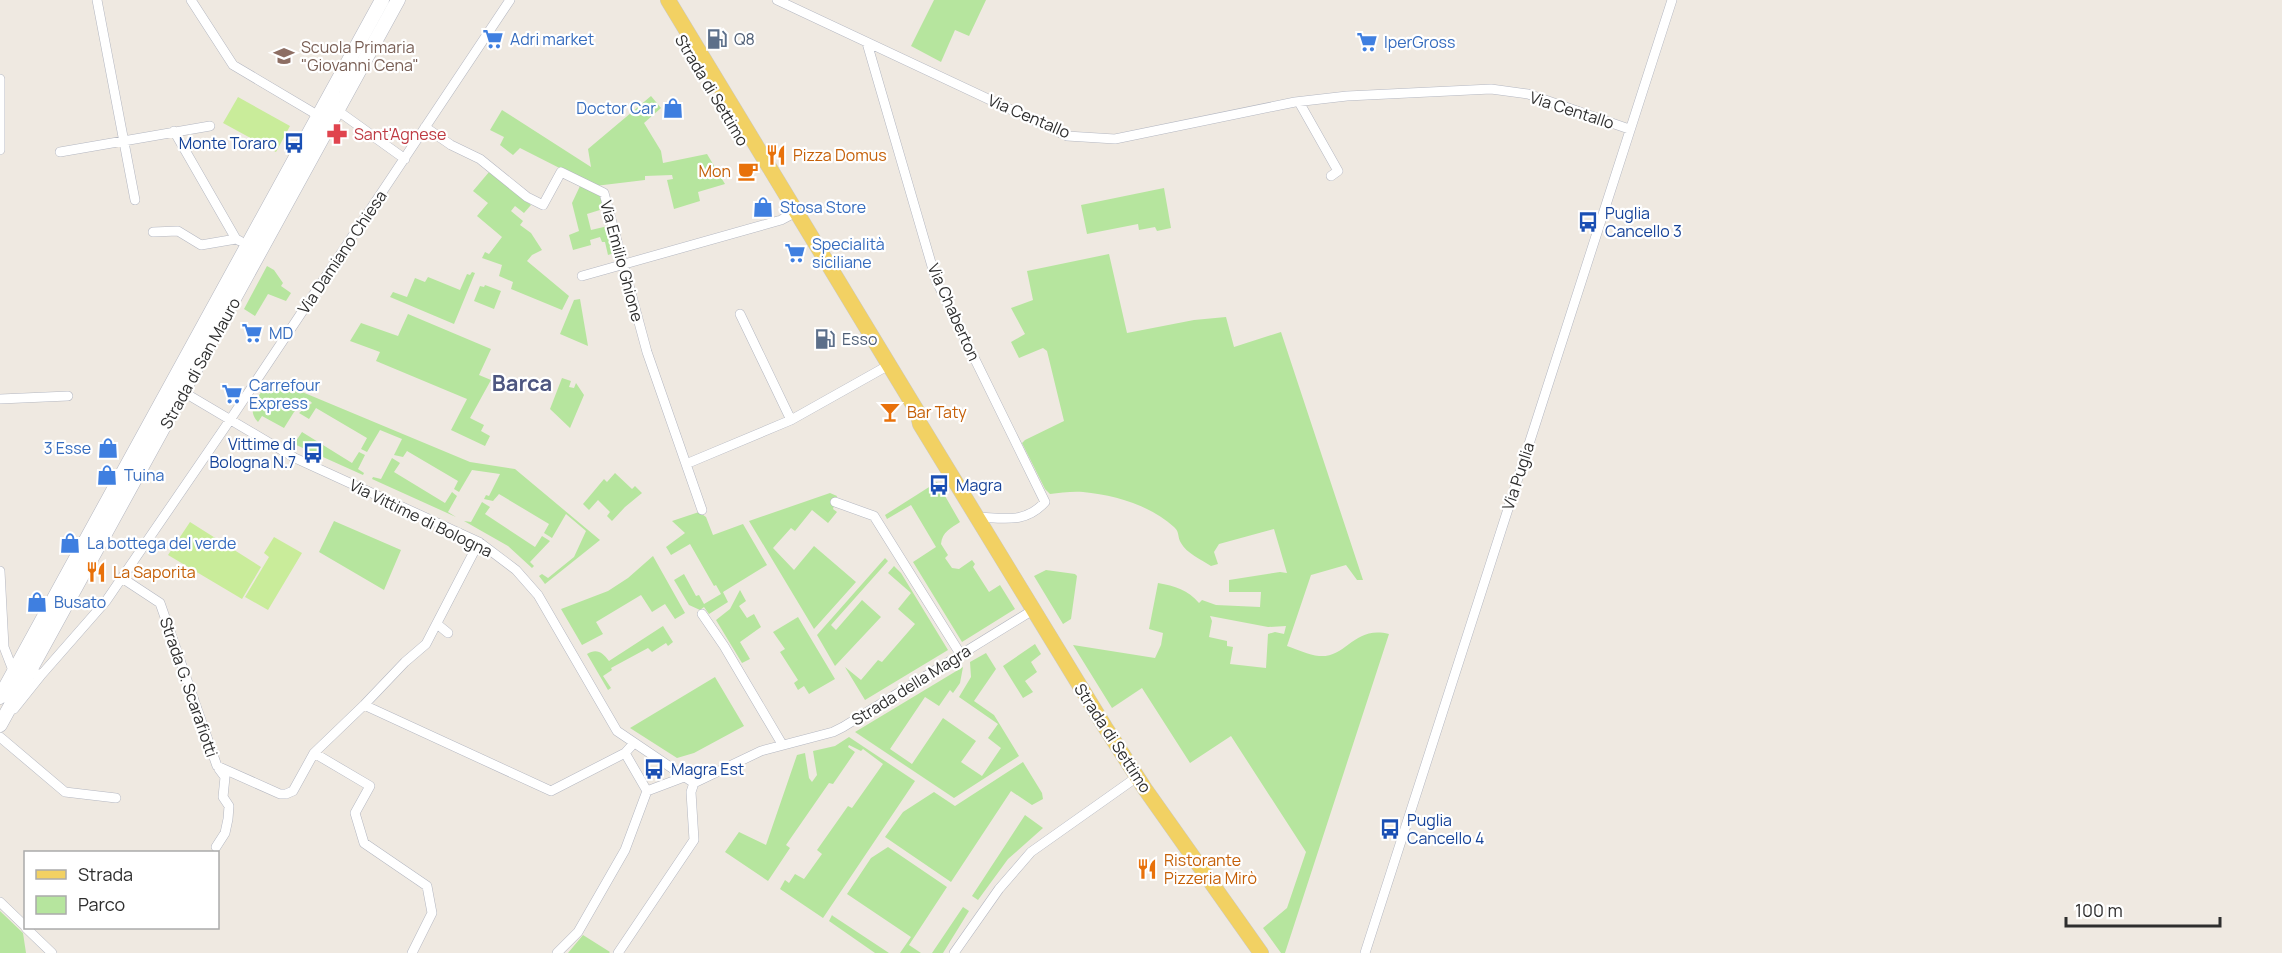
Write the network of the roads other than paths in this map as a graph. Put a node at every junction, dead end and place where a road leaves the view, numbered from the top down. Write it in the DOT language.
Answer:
graph roads {
  1 [pos="97,0"];
  2 [pos="191,0"];
  3 [pos="382,0"];
  4 [pos="398,0"];
  5 [pos="510,0"];
  6 [pos="658,0"];
  7 [pos="668,0"];
  8 [pos="777,0"];
  9 [pos="1672,0"];
  10 [pos="867,43"];
  11 [pos="0,79"];
  12 [pos="1299,102"];
  13 [pos="328,110"];
  14 [pos="210,126"];
  15 [pos="425,128"];
  16 [pos="1629,129"];
  17 [pos="174,131"];
  18 [pos="124,141"];
  19 [pos="0,150"];
  20 [pos="60,152"];
  21 [pos="405,159"];
  22 [pos="1331,176"];
  23 [pos="135,200"];
  24 [pos="792,214"];
  25 [pos="153,232"];
  26 [pos="242,242"];
  27 [pos="622,264"];
  28 [pos="582,276"];
  29 [pos="740,314"];
  30 [pos="885,368"];
  31 [pos="170,384"];
  32 [pos="184,392"];
  33 [pos="68,396"];
  34 [pos="0,399"];
  35 [pos="230,420"];
  36 [pos="791,420"];
  37 [pos="686,464"];
  38 [pos="835,502"];
  39 [pos="702,510"];
  40 [pos="977,517"];
  41 [pos="479,542"];
  42 [pos="0,571"];
  43 [pos="122,578"];
  44 [pos="1033,610"];
  45 [pos="702,614"];
  46 [pos="437,624"];
  47 [pos="448,633"];
  48 [pos="961,655"];
  49 [pos="14,673"];
  50 [pos="35,673"];
  51 [pos="0,697"];
  52 [pos="364,705"];
  53 [pos="0,724"];
  54 [pos="0,737"];
  55 [pos="634,743"];
  56 [pos="782,744"];
  57 [pos="314,753"];
  58 [pos="625,753"];
  59 [pos="217,766"];
  60 [pos="684,777"];
  61 [pos="1137,777"];
  62 [pos="694,783"];
  63 [pos="647,791"];
  64 [pos="117,798"];
  65 [pos="216,846"];
  66 [pos="0,902"];
  67 [pos="24,925"];
  68 [pos="28,929"];
  69 [pos="52,953"];
  70 [pos="412,953"];
  71 [pos="557,953"];
  72 [pos="618,953"];
  73 [pos="954,953"];
  74 [pos="1261,953"];
  75 [pos="1365,953"];
  1 -- 18 [label="street"];
  2 -- 13 [label="street"];
  3 -- 13 [label="main road, Strada di San Mauro"];
  4 -- 13 [label="main road, Strada di San Mauro"];
  5 -- 15 [label="street, Via Damiano Chiesa"];
  6 -- 24 [label="main road, Strada di Settimo"];
  7 -- 24 [label="main road, Strada di Settimo"];
  8 -- 10 [label="street, Via Centallo"];
  9 -- 16 [label="street, Via Puglia"];
  10 -- 12 [label="street, Via Centallo"];
  10 -- 40 [label="street, Via Chaberton"];
  11 -- 19 [label="street"];
  12 -- 16 [label="street, Via Centallo"];
  12 -- 22 [label="street"];
  13 -- 21 [label="street"];
  13 -- 26 [label="main road, Strada di San Mauro"];
  13 -- 32 [label="main road, Strada di San Mauro"];
  14 -- 17 [label="street"];
  15 -- 21 [label="street, Via Damiano Chiesa"];
  15 -- 27 [label="street, Via Emilio Ghione"];
  16 -- 75 [label="street, Via Puglia"];
  17 -- 18 [label="street"];
  17 -- 26 [label="street"];
  18 -- 20 [label="street"];
  18 -- 23 [label="street"];
  21 -- 35 [label="street, Via Damiano Chiesa"];
  24 -- 27 [label="street"];
  24 -- 30 [label="main road, Strada di Settimo"];
  25 -- 26 [label="street"];
  26 -- 31 [label="main road, Strada di San Mauro"];
  27 -- 28 [label="street"];
  27 -- 37 [label="street, Via Emilio Ghione"];
  29 -- 36 [label="street"];
  30 -- 36 [label="street"];
  30 -- 40 [label="main road, Strada di Settimo"];
  31 -- 32 [label="street, Via Vittime di Bologna"];
  31 -- 49 [label="main road, Strada di San Mauro"];
  32 -- 35 [label="street, Via Vittime di Bologna"];
  32 -- 50 [label="main road, Strada di San Mauro"];
  33 -- 34 [label="street"];
  35 -- 41 [label="street, Via Vittime di Bologna"];
  35 -- 43 [label="street, Via Damiano Chiesa"];
  36 -- 37 [label="street"];
  37 -- 39 [label="street, Via Emilio Ghione"];
  38 -- 48 [label="street"];
  40 -- 44 [label="main road, Strada di Settimo"];
  41 -- 46 [label="street, Strada G. Scarafiotti"];
  41 -- 55 [label="street, Via Vittime di Bologna"];
  42 -- 49 [label="street"];
  43 -- 50 [label="street, Via Damiano Chiesa"];
  43 -- 59 [label="street, Strada G. Scarafiotti"];
  44 -- 48 [label="street, Strada della Magra"];
  44 -- 61 [label="main road, Strada di Settimo"];
  45 -- 56 [label="street"];
  46 -- 47 [label="street"];
  46 -- 52 [label="street, Strada G. Scarafiotti"];
  48 -- 56 [label="street, Strada della Magra"];
  49 -- 50 [label="street"];
  49 -- 51 [label="main road, Strada di San Mauro"];
  50 -- 53 [label="main road, Strada di San Mauro"];
  52 -- 57 [label="street, Strada G. Scarafiotti"];
  52 -- 58 [label="street"];
  54 -- 64 [label="street"];
  55 -- 58 [label="street"];
  55 -- 60 [label="street, Via Vittime di Bologna"];
  56 -- 62 [label="street, Strada della Magra"];
  57 -- 59 [label="street, Strada G. Scarafiotti"];
  57 -- 70 [label="street"];
  58 -- 63 [label="street"];
  59 -- 65 [label="street"];
  60 -- 62 [label="street, Via Vittime di Bologna"];
  60 -- 63 [label="street"];
  61 -- 73 [label="street"];
  61 -- 74 [label="main road, Strada di Settimo"];
  62 -- 72 [label="street"];
  63 -- 71 [label="street"];
  66 -- 67 [label="street"];
  68 -- 69 [label="street"];
}
